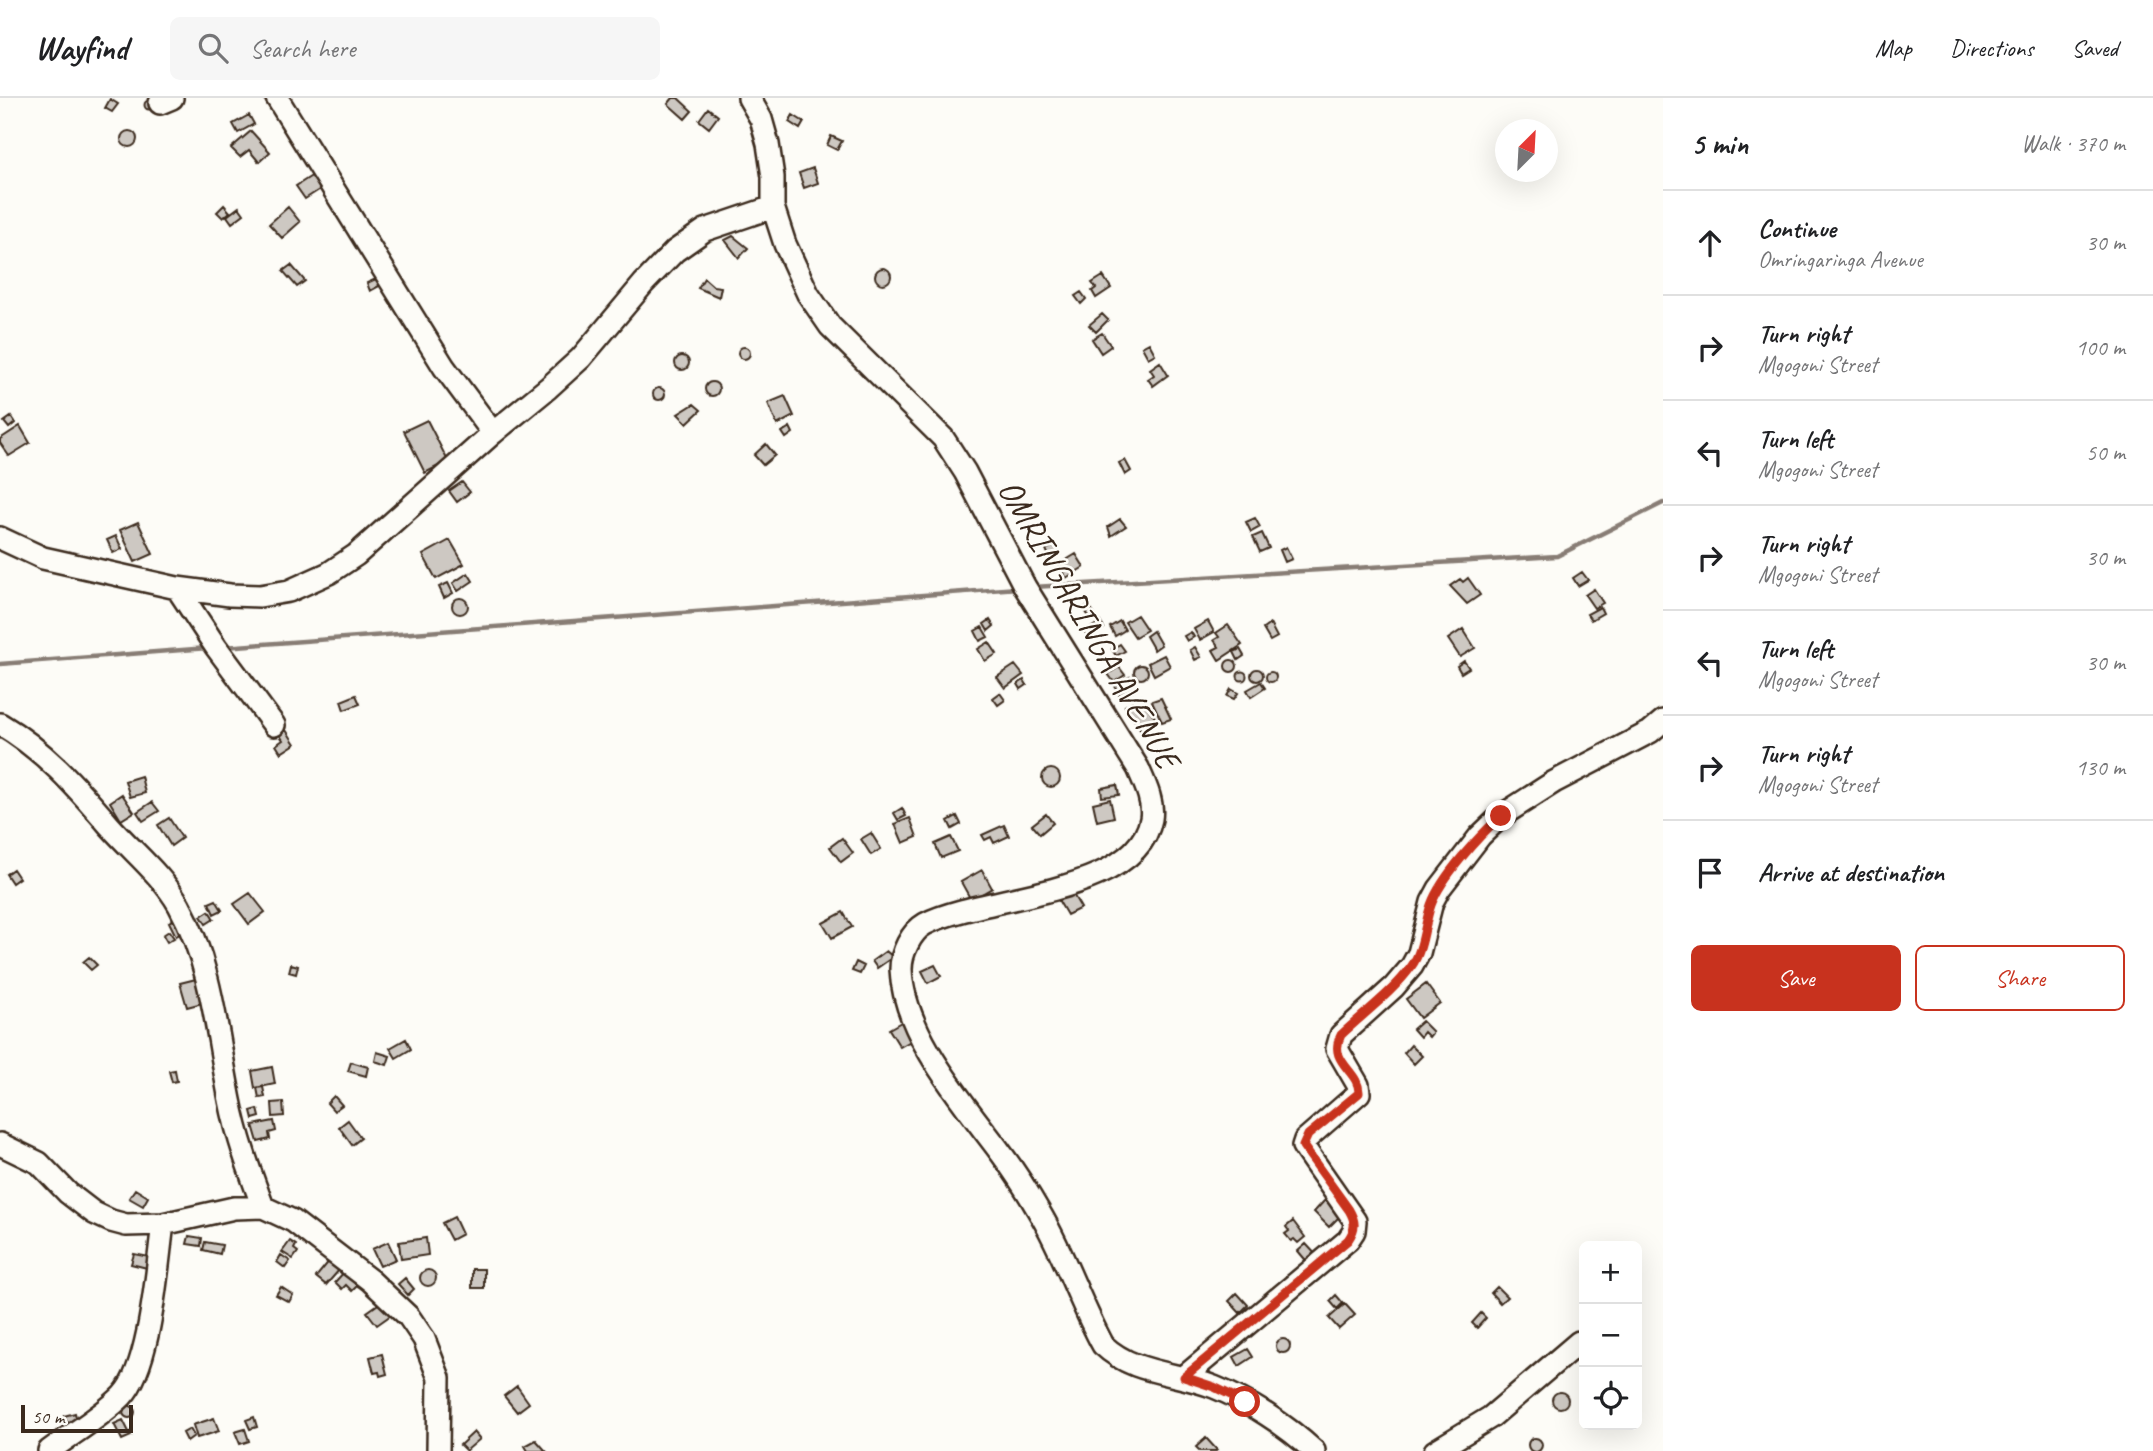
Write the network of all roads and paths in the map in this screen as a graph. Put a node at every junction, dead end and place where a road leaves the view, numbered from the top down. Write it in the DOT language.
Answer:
graph roads {
  1 [pos="277,98"];
  2 [pos="749,98"];
  3 [pos="773,207"];
  4 [pos="493,433"];
  5 [pos="0,538"];
  6 [pos="177,588"];
  7 [pos="1663,721"];
  8 [pos="0,724"];
  9 [pos="274,725"];
  10 [pos="0,1144"];
  11 [pos="263,1207"];
  12 [pos="163,1224"];
  13 [pos="1579,1342"];
  14 [pos="1184,1377"];
  15 [pos="49,1451"];
  16 [pos="438,1451"];
  17 [pos="1314,1451"];
  18 [pos="1435,1451"];
  1 -- 4 [label="street"];
  2 -- 3 [label="street, OMRINGARINGA AVENUE"];
  3 -- 4 [label="street"];
  3 -- 14 [label="street, OMRINGARINGA AVENUE"];
  4 -- 6 [label="street"];
  5 -- 6 [label="street"];
  6 -- 9 [label="street"];
  7 -- 14 [label="street"];
  8 -- 11 [label="street"];
  10 -- 12 [label="street"];
  11 -- 12 [label="street"];
  11 -- 16 [label="street"];
  12 -- 15 [label="street"];
  13 -- 18 [label="street"];
  14 -- 17 [label="street, OMRINGARINGA AVENUE"];
}
